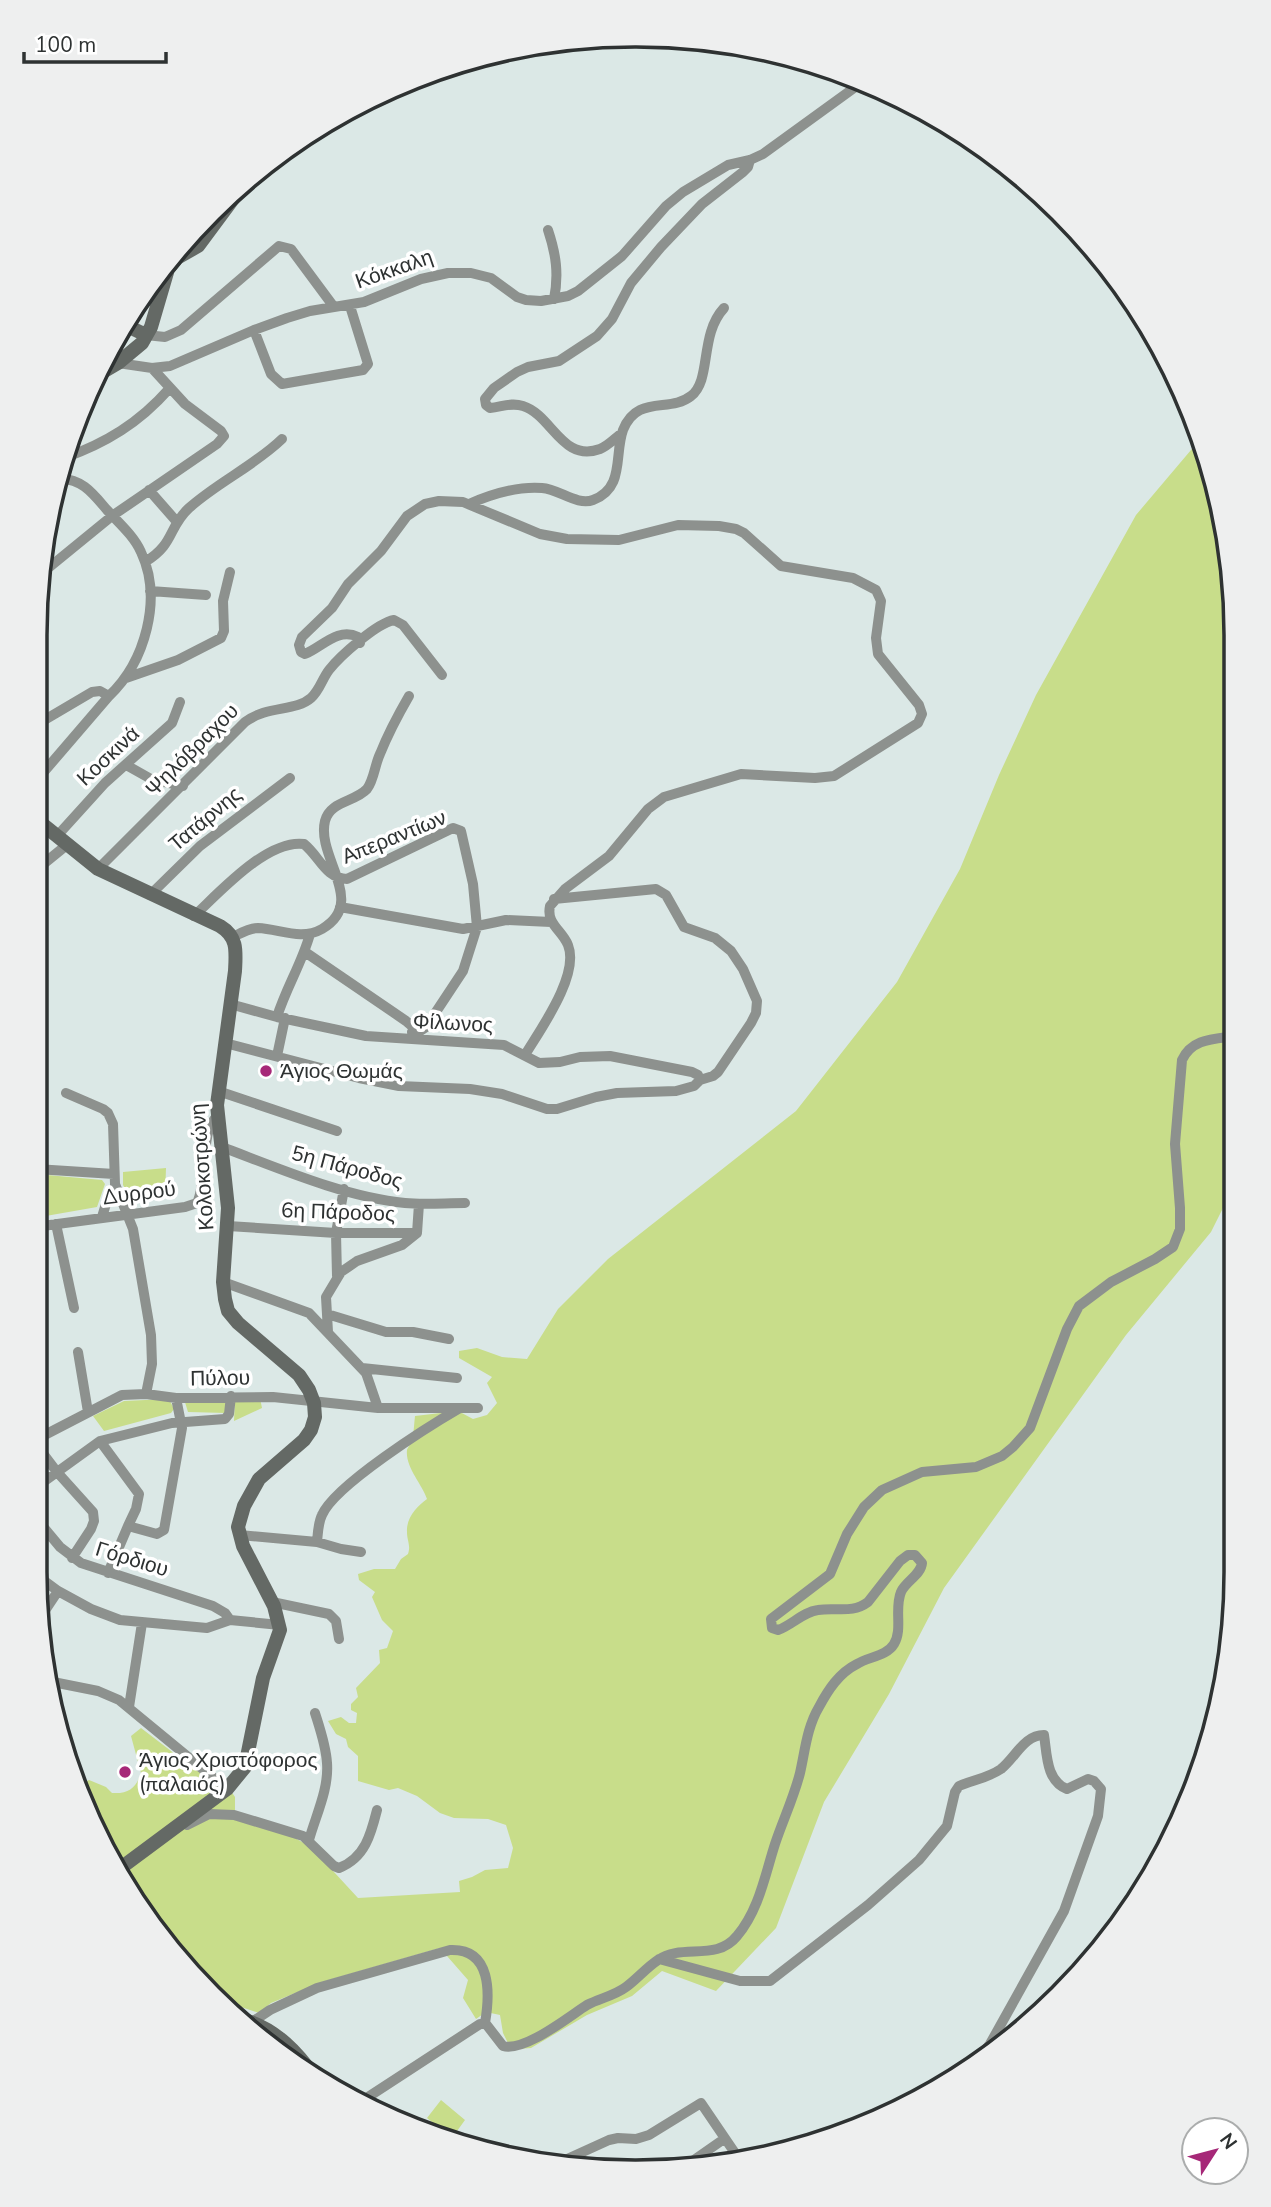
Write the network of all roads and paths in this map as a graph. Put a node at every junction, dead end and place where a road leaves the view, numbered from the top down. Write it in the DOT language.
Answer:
graph roads {
  1 [pos="852,89"];
  2 [pos="750,160"];
  3 [pos="548,230"];
  4 [pos="208,232"];
  5 [pos="191,250"];
  6 [pos="161,289"];
  7 [pos="554,299"];
  8 [pos="350,306"];
  9 [pos="334,307"];
  10 [pos="724,308"];
  11 [pos="133,329"];
  12 [pos="254,330"];
  13 [pos="146,335"];
  14 [pos="118,363"];
  15 [pos="113,366"];
  16 [pos="152,368"];
  17 [pos="169,390"];
  18 [pos="622,433"];
  19 [pos="282,439"];
  20 [pos="76,453"];
  21 [pos="68,481"];
  22 [pos="149,490"];
  23 [pos="469,504"];
  24 [pos="112,516"];
  25 [pos="177,522"];
  26 [pos="145,562"];
  27 [pos="51,565"];
  28 [pos="230,572"];
  29 [pos="150,591"];
  30 [pos="206,595"];
  31 [pos="360,643"];
  32 [pos="442,675"];
  33 [pos="126,678"];
  34 [pos="109,696"];
  35 [pos="409,696"];
  36 [pos="180,702"];
  37 [pos="47,719"];
  38 [pos="126,765"];
  39 [pos="47,768"];
  40 [pos="289,778"];
  41 [pos="183,786"];
  42 [pos="47,828"];
  43 [pos="62,840"];
  44 [pos="47,857"];
  45 [pos="98,869"];
  46 [pos="338,879"];
  47 [pos="149,895"];
  48 [pos="554,899"];
  49 [pos="340,907"];
  50 [pos="194,916"];
  51 [pos="551,922"];
  52 [pos="477,927"];
  53 [pos="310,934"];
  54 [pos="233,937"];
  55 [pos="305,952"];
  56 [pos="230,1004"];
  57 [pos="281,1018"];
  58 [pos="414,1028"];
  59 [pos="1224,1038"];
  60 [pos="408,1040"];
  61 [pos="225,1043"];
  62 [pos="525,1055"];
  63 [pos="277,1056"];
  64 [pos="697,1083"];
  65 [pos="218,1091"];
  66 [pos="66,1093"];
  67 [pos="217,1116"];
  68 [pos="337,1131"];
  69 [pos="222,1147"];
  70 [pos="47,1170"];
  71 [pos="114,1174"];
  72 [pos="116,1187"];
  73 [pos="344,1189"];
  74 [pos="465,1203"];
  75 [pos="419,1204"];
  76 [pos="126,1213"];
  77 [pos="102,1217"];
  78 [pos="56,1224"];
  79 [pos="47,1225"];
  80 [pos="228,1226"];
  81 [pos="336,1233"];
  82 [pos="416,1233"];
  83 [pos="337,1276"];
  84 [pos="222,1282"];
  85 [pos="74,1308"];
  86 [pos="327,1314"];
  87 [pos="328,1332"];
  88 [pos="449,1339"];
  89 [pos="78,1352"];
  90 [pos="362,1368"];
  91 [pos="457,1378"];
  92 [pos="146,1394"];
  93 [pos="231,1396"];
  94 [pos="176,1398"];
  95 [pos="314,1403"];
  96 [pos="378,1408"];
  97 [pos="460,1408"];
  98 [pos="478,1408"];
  99 [pos="88,1412"];
  100 [pos="182,1421"];
  101 [pos="47,1434"];
  102 [pos="100,1441"];
  103 [pos="47,1458"];
  104 [pos="57,1472"];
  105 [pos="47,1479"];
  106 [pos="128,1526"];
  107 [pos="47,1530"];
  108 [pos="239,1535"];
  109 [pos="317,1542"];
  110 [pos="361,1552"];
  111 [pos="72,1558"];
  112 [pos="108,1573"];
  113 [pos="48,1583"];
  114 [pos="58,1591"];
  115 [pos="272,1602"];
  116 [pos="49,1605"];
  117 [pos="230,1620"];
  118 [pos="142,1623"];
  119 [pos="280,1625"];
  120 [pos="340,1639"];
  121 [pos="58,1683"];
  122 [pos="129,1707"];
  123 [pos="315,1713"];
  124 [pos="228,1789"];
  125 [pos="377,1810"];
  126 [pos="309,1840"];
  127 [pos="140,1853"];
  128 [pos="125,1865"];
  129 [pos="659,1959"];
  130 [pos="254,2019"];
  131 [pos="485,2023"];
  132 [pos="263,2027"];
  133 [pos="993,2039"];
  134 [pos="289,2047"];
  135 [pos="369,2096"];
  136 [pos="724,2139"];
  137 [pos="733,2151"];
  138 [pos="573,2156"];
  139 [pos="700,2156"];
  1 -- 2 [label="street, Κόκκαλη"];
  2 -- 7 [label="street, Κόκκαλη"];
  2 -- 18 [label="street"];
  3 -- 7 [label="street"];
  4 -- 5 [label="street"];
  6 -- 13 [label="street"];
  7 -- 8 [label="street, Κόκκαλη"];
  8 -- 9 [label="street, Κόκκαλη"];
  8 -- 12 [label="street"];
  9 -- 12 [label="street, Κόκκαλη"];
  9 -- 13 [label="street"];
  10 -- 18 [label="street"];
  11 -- 13 [label="street"];
  12 -- 16 [label="street, Κόκκαλη"];
  13 -- 14 [label="street"];
  14 -- 15 [label="street"];
  14 -- 16 [label="street, Κόκκαλη"];
  16 -- 17 [label="street"];
  17 -- 20 [label="street"];
  17 -- 22 [label="street"];
  18 -- 23 [label="street"];
  19 -- 25 [label="street"];
  21 -- 24 [label="street"];
  22 -- 24 [label="street"];
  22 -- 25 [label="street"];
  23 -- 31 [label="street"];
  23 -- 48 [label="street"];
  24 -- 26 [label="street"];
  24 -- 27 [label="street"];
  25 -- 26 [label="street"];
  26 -- 29 [label="street"];
  28 -- 33 [label="street"];
  29 -- 30 [label="street"];
  29 -- 33 [label="street"];
  31 -- 32 [label="street, Ψηλόβραχου"];
  31 -- 41 [label="street, Ψηλόβραχου"];
  33 -- 34 [label="street"];
  34 -- 37 [label="street"];
  34 -- 39 [label="street"];
  35 -- 46 [label="street, Απεραντίων"];
  36 -- 38 [label="street, Κοσκινά"];
  38 -- 41 [label="street"];
  38 -- 43 [label="street, Κοσκινά"];
  40 -- 47 [label="street, Τατάρνης"];
  41 -- 45 [label="street, Ψηλόβραχου"];
  42 -- 43 [label="street"];
  43 -- 44 [label="street, Κοσκινά"];
  43 -- 45 [label="street"];
  45 -- 47 [label="street"];
  46 -- 49 [label="street, Απεραντίων"];
  46 -- 50 [label="street, Απεραντίων"];
  46 -- 52 [label="street, Απεραντίων"];
  47 -- 50 [label="street"];
  48 -- 51 [label="street"];
  48 -- 64 [label="street"];
  49 -- 52 [label="street"];
  49 -- 53 [label="street"];
  50 -- 54 [label="street"];
  51 -- 52 [label="street"];
  51 -- 62 [label="street"];
  52 -- 58 [label="street"];
  53 -- 54 [label="street"];
  53 -- 55 [label="street"];
  54 -- 56 [label="street, Κολοκοτρώνη"];
  55 -- 57 [label="street"];
  55 -- 58 [label="street"];
  56 -- 57 [label="street, Φίλωνος"];
  56 -- 61 [label="street, Κολοκοτρώνη"];
  57 -- 60 [label="street, Φίλωνος"];
  57 -- 63 [label="street"];
  58 -- 60 [label="street"];
  59 -- 129 [label="street"];
  60 -- 62 [label="street, Φίλωνος"];
  61 -- 63 [label="street"];
  61 -- 65 [label="street, Κολοκοτρώνη"];
  62 -- 64 [label="street, Φίλωνος"];
  63 -- 64 [label="street"];
  65 -- 67 [label="street, Κολοκοτρώνη"];
  65 -- 68 [label="street"];
  66 -- 71 [label="street"];
  67 -- 69 [label="street, Κολοκοτρώνη"];
  67 -- 76 [label="street, Δυρρού"];
  69 -- 73 [label="street, 5η Πάροδος"];
  69 -- 80 [label="street, Κολοκοτρώνη"];
  70 -- 71 [label="street"];
  71 -- 72 [label="street"];
  72 -- 76 [label="street"];
  72 -- 77 [label="street"];
  73 -- 75 [label="street, 5η Πάροδος"];
  73 -- 81 [label="street"];
  74 -- 75 [label="street, 5η Πάροδος"];
  75 -- 82 [label="street, 6η Πάροδος"];
  76 -- 77 [label="street, Δυρρού"];
  76 -- 92 [label="street"];
  77 -- 78 [label="street, Δυρρού"];
  78 -- 79 [label="street, Δυρρού"];
  78 -- 85 [label="street"];
  80 -- 81 [label="street, 6η Πάροδος"];
  80 -- 84 [label="street, Κολοκοτρώνη"];
  81 -- 82 [label="street, 6η Πάροδος"];
  81 -- 83 [label="street"];
  82 -- 83 [label="street"];
  83 -- 86 [label="street"];
  84 -- 87 [label="street"];
  84 -- 95 [label="street, Κολοκοτρώνη"];
  86 -- 87 [label="street"];
  86 -- 88 [label="street"];
  87 -- 90 [label="street"];
  89 -- 99 [label="street"];
  90 -- 91 [label="street"];
  90 -- 96 [label="street"];
  92 -- 94 [label="street, Πύλου"];
  92 -- 99 [label="street, Πύλου"];
  93 -- 94 [label="street, Πύλου"];
  93 -- 95 [label="street, Πύλου"];
  93 -- 100 [label="street"];
  94 -- 100 [label="street"];
  95 -- 96 [label="street, Πύλου"];
  95 -- 108 [label="street"];
  96 -- 97 [label="street, Πύλου"];
  97 -- 98 [label="street, Πύλου"];
  97 -- 109 [label="street"];
  99 -- 101 [label="street, Πύλου"];
  100 -- 102 [label="street"];
  100 -- 106 [label="street"];
  102 -- 104 [label="street"];
  102 -- 106 [label="street"];
  103 -- 104 [label="street"];
  104 -- 105 [label="street"];
  104 -- 111 [label="street"];
  106 -- 112 [label="street"];
  107 -- 111 [label="street, Γόρδιου"];
  108 -- 109 [label="street"];
  108 -- 115 [label="street"];
  109 -- 110 [label="street"];
  111 -- 112 [label="street, Γόρδιου"];
  112 -- 117 [label="street, Γόρδιου"];
  113 -- 114 [label="street, Γόρδιου"];
  114 -- 116 [label="street"];
  114 -- 118 [label="street, Γόρδιου"];
  115 -- 119 [label="street"];
  115 -- 120 [label="street"];
  117 -- 118 [label="street, Γόρδιου"];
  117 -- 119 [label="street, Γόρδιου"];
  118 -- 122 [label="street"];
  119 -- 124 [label="street"];
  121 -- 122 [label="street"];
  122 -- 124 [label="street"];
  123 -- 126 [label="street"];
  124 -- 127 [label="street"];
  125 -- 126 [label="street"];
  126 -- 127 [label="street"];
  127 -- 128 [label="street"];
  129 -- 131 [label="street"];
  129 -- 133 [label="street"];
  130 -- 131 [label="street"];
  131 -- 135 [label="street"];
  132 -- 134 [label="street"];
  136 -- 137 [label="street"];
  136 -- 138 [label="street"];
  136 -- 139 [label="street"];
}
